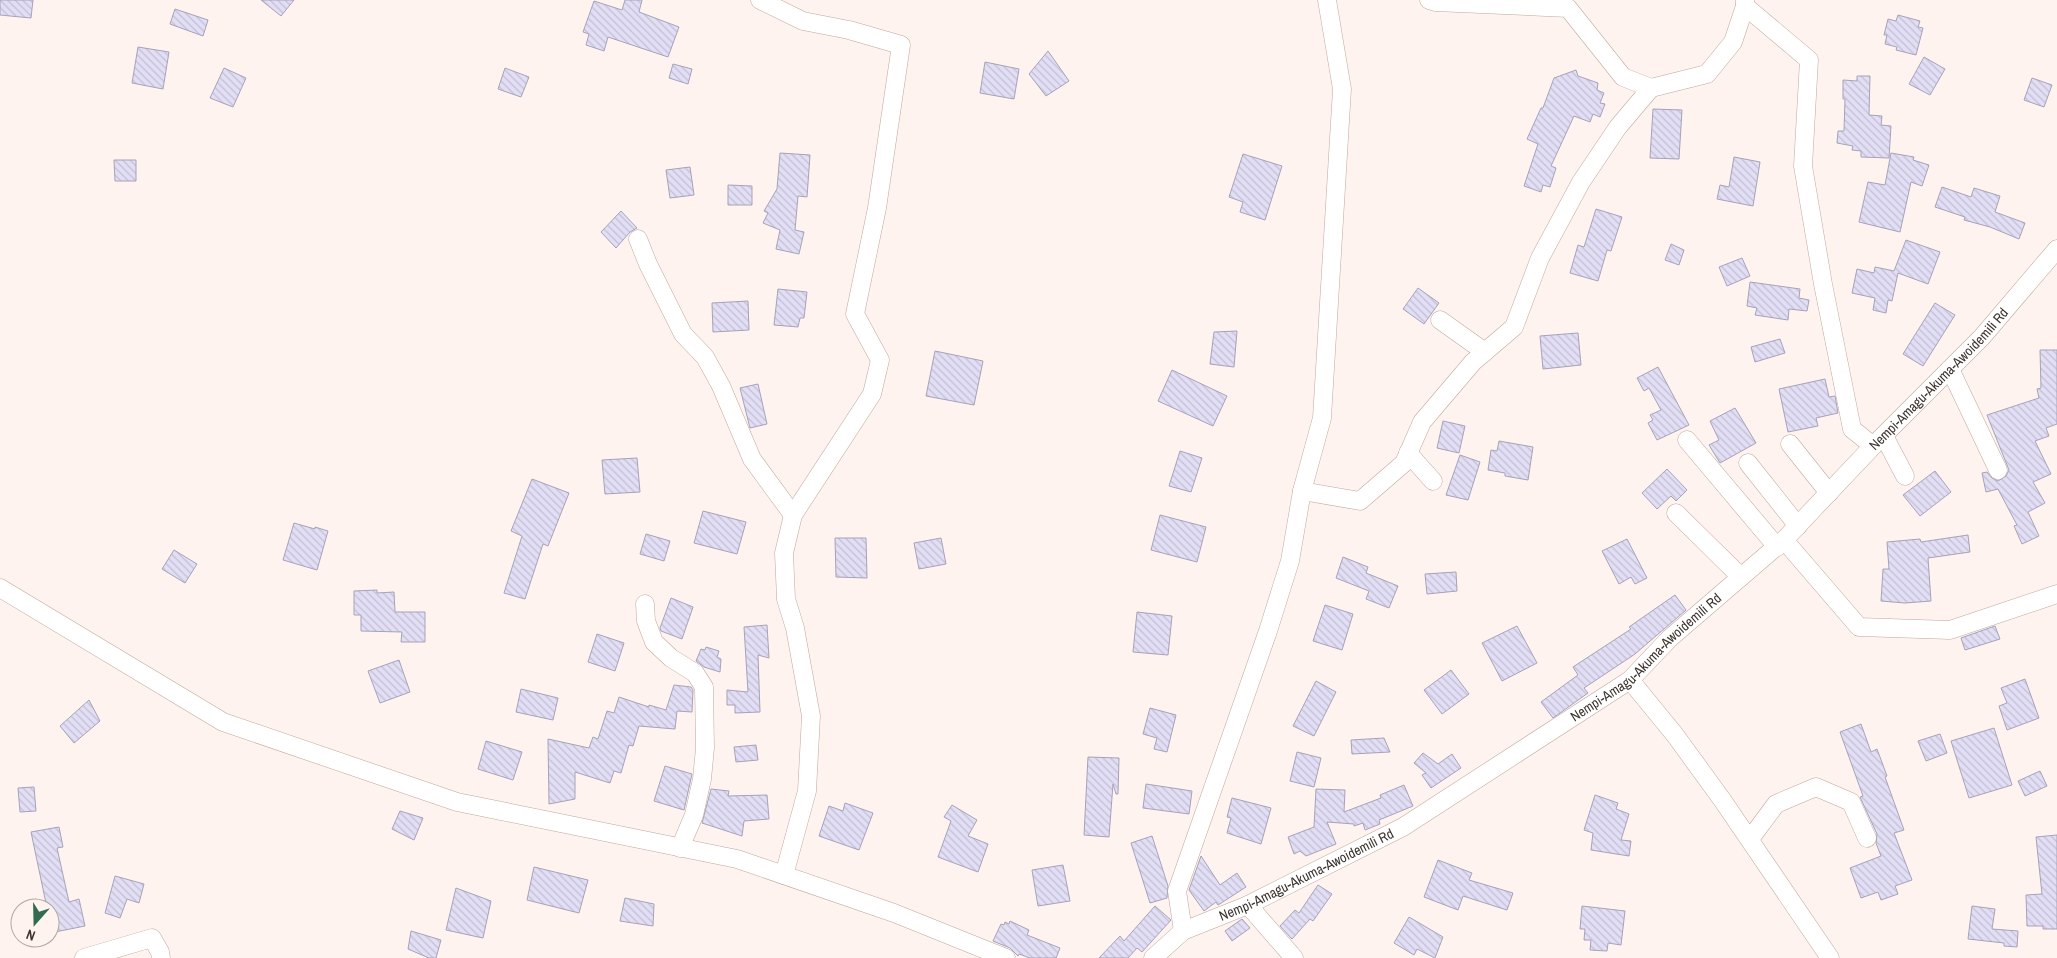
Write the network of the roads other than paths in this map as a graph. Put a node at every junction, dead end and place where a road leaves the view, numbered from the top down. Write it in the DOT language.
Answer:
graph roads {
  1 [pos="760,0"];
  2 [pos="1327,0"];
  3 [pos="1429,0"];
  4 [pos="1745,3"];
  5 [pos="1651,88"];
  6 [pos="638,239"];
  7 [pos="2057,249"];
  8 [pos="1440,320"];
  9 [pos="1484,352"];
  10 [pos="1950,369"];
  11 [pos="1687,440"];
  12 [pos="1878,441"];
  13 [pos="1790,444"];
  14 [pos="1408,454"];
  15 [pos="1748,464"];
  16 [pos="1998,470"];
  17 [pos="1905,476"];
  18 [pos="1433,481"];
  19 [pos="1302,491"];
  20 [pos="1829,493"];
  21 [pos="1676,513"];
  22 [pos="793,515"];
  23 [pos="1798,526"];
  24 [pos="1781,543"];
  25 [pos="1741,577"];
  26 [pos="0,588"];
  27 [pos="2057,594"];
  28 [pos="645,604"];
  29 [pos="1630,680"];
  30 [pos="1867,838"];
  31 [pos="1750,839"];
  32 [pos="680,848"];
  33 [pos="784,875"];
  34 [pos="1248,905"];
  35 [pos="1183,931"];
  36 [pos="1822,954"];
  37 [pos="84,958"];
  38 [pos="161,958"];
  39 [pos="1006,958"];
  40 [pos="1153,958"];
  41 [pos="1294,958"];
  1 -- 22 [label="street"];
  2 -- 19 [label="street"];
  3 -- 5 [label="street"];
  4 -- 5 [label="street"];
  4 -- 12 [label="street"];
  5 -- 9 [label="street"];
  6 -- 22 [label="street"];
  7 -- 10 [label="street, Nempi-Amagu-Akuma-Awoidemili Rd"];
  8 -- 9 [label="street"];
  9 -- 14 [label="street"];
  10 -- 12 [label="street, Nempi-Amagu-Akuma-Awoidemili Rd"];
  10 -- 16 [label="street"];
  11 -- 24 [label="street"];
  12 -- 17 [label="street"];
  12 -- 20 [label="street, Nempi-Amagu-Akuma-Awoidemili Rd"];
  13 -- 20 [label="street"];
  14 -- 18 [label="street"];
  14 -- 19 [label="street"];
  15 -- 23 [label="street"];
  19 -- 35 [label="street"];
  20 -- 23 [label="street, Nempi-Amagu-Akuma-Awoidemili Rd"];
  21 -- 25 [label="street"];
  22 -- 33 [label="street"];
  23 -- 24 [label="street, Nempi-Amagu-Akuma-Awoidemili Rd"];
  24 -- 25 [label="street, Nempi-Amagu-Akuma-Awoidemili Rd"];
  24 -- 27 [label="street"];
  25 -- 29 [label="street, Nempi-Amagu-Akuma-Awoidemili Rd"];
  26 -- 32 [label="street"];
  28 -- 32 [label="street"];
  29 -- 31 [label="street"];
  29 -- 34 [label="street, Nempi-Amagu-Akuma-Awoidemili Rd"];
  30 -- 31 [label="street"];
  31 -- 36 [label="street"];
  32 -- 33 [label="street"];
  33 -- 39 [label="street"];
  34 -- 35 [label="street, Nempi-Amagu-Akuma-Awoidemili Rd"];
  34 -- 41 [label="street"];
  35 -- 40 [label="street, Nempi-Amagu-Akuma-Awoidemili Rd"];
  37 -- 38 [label="street"];
}
